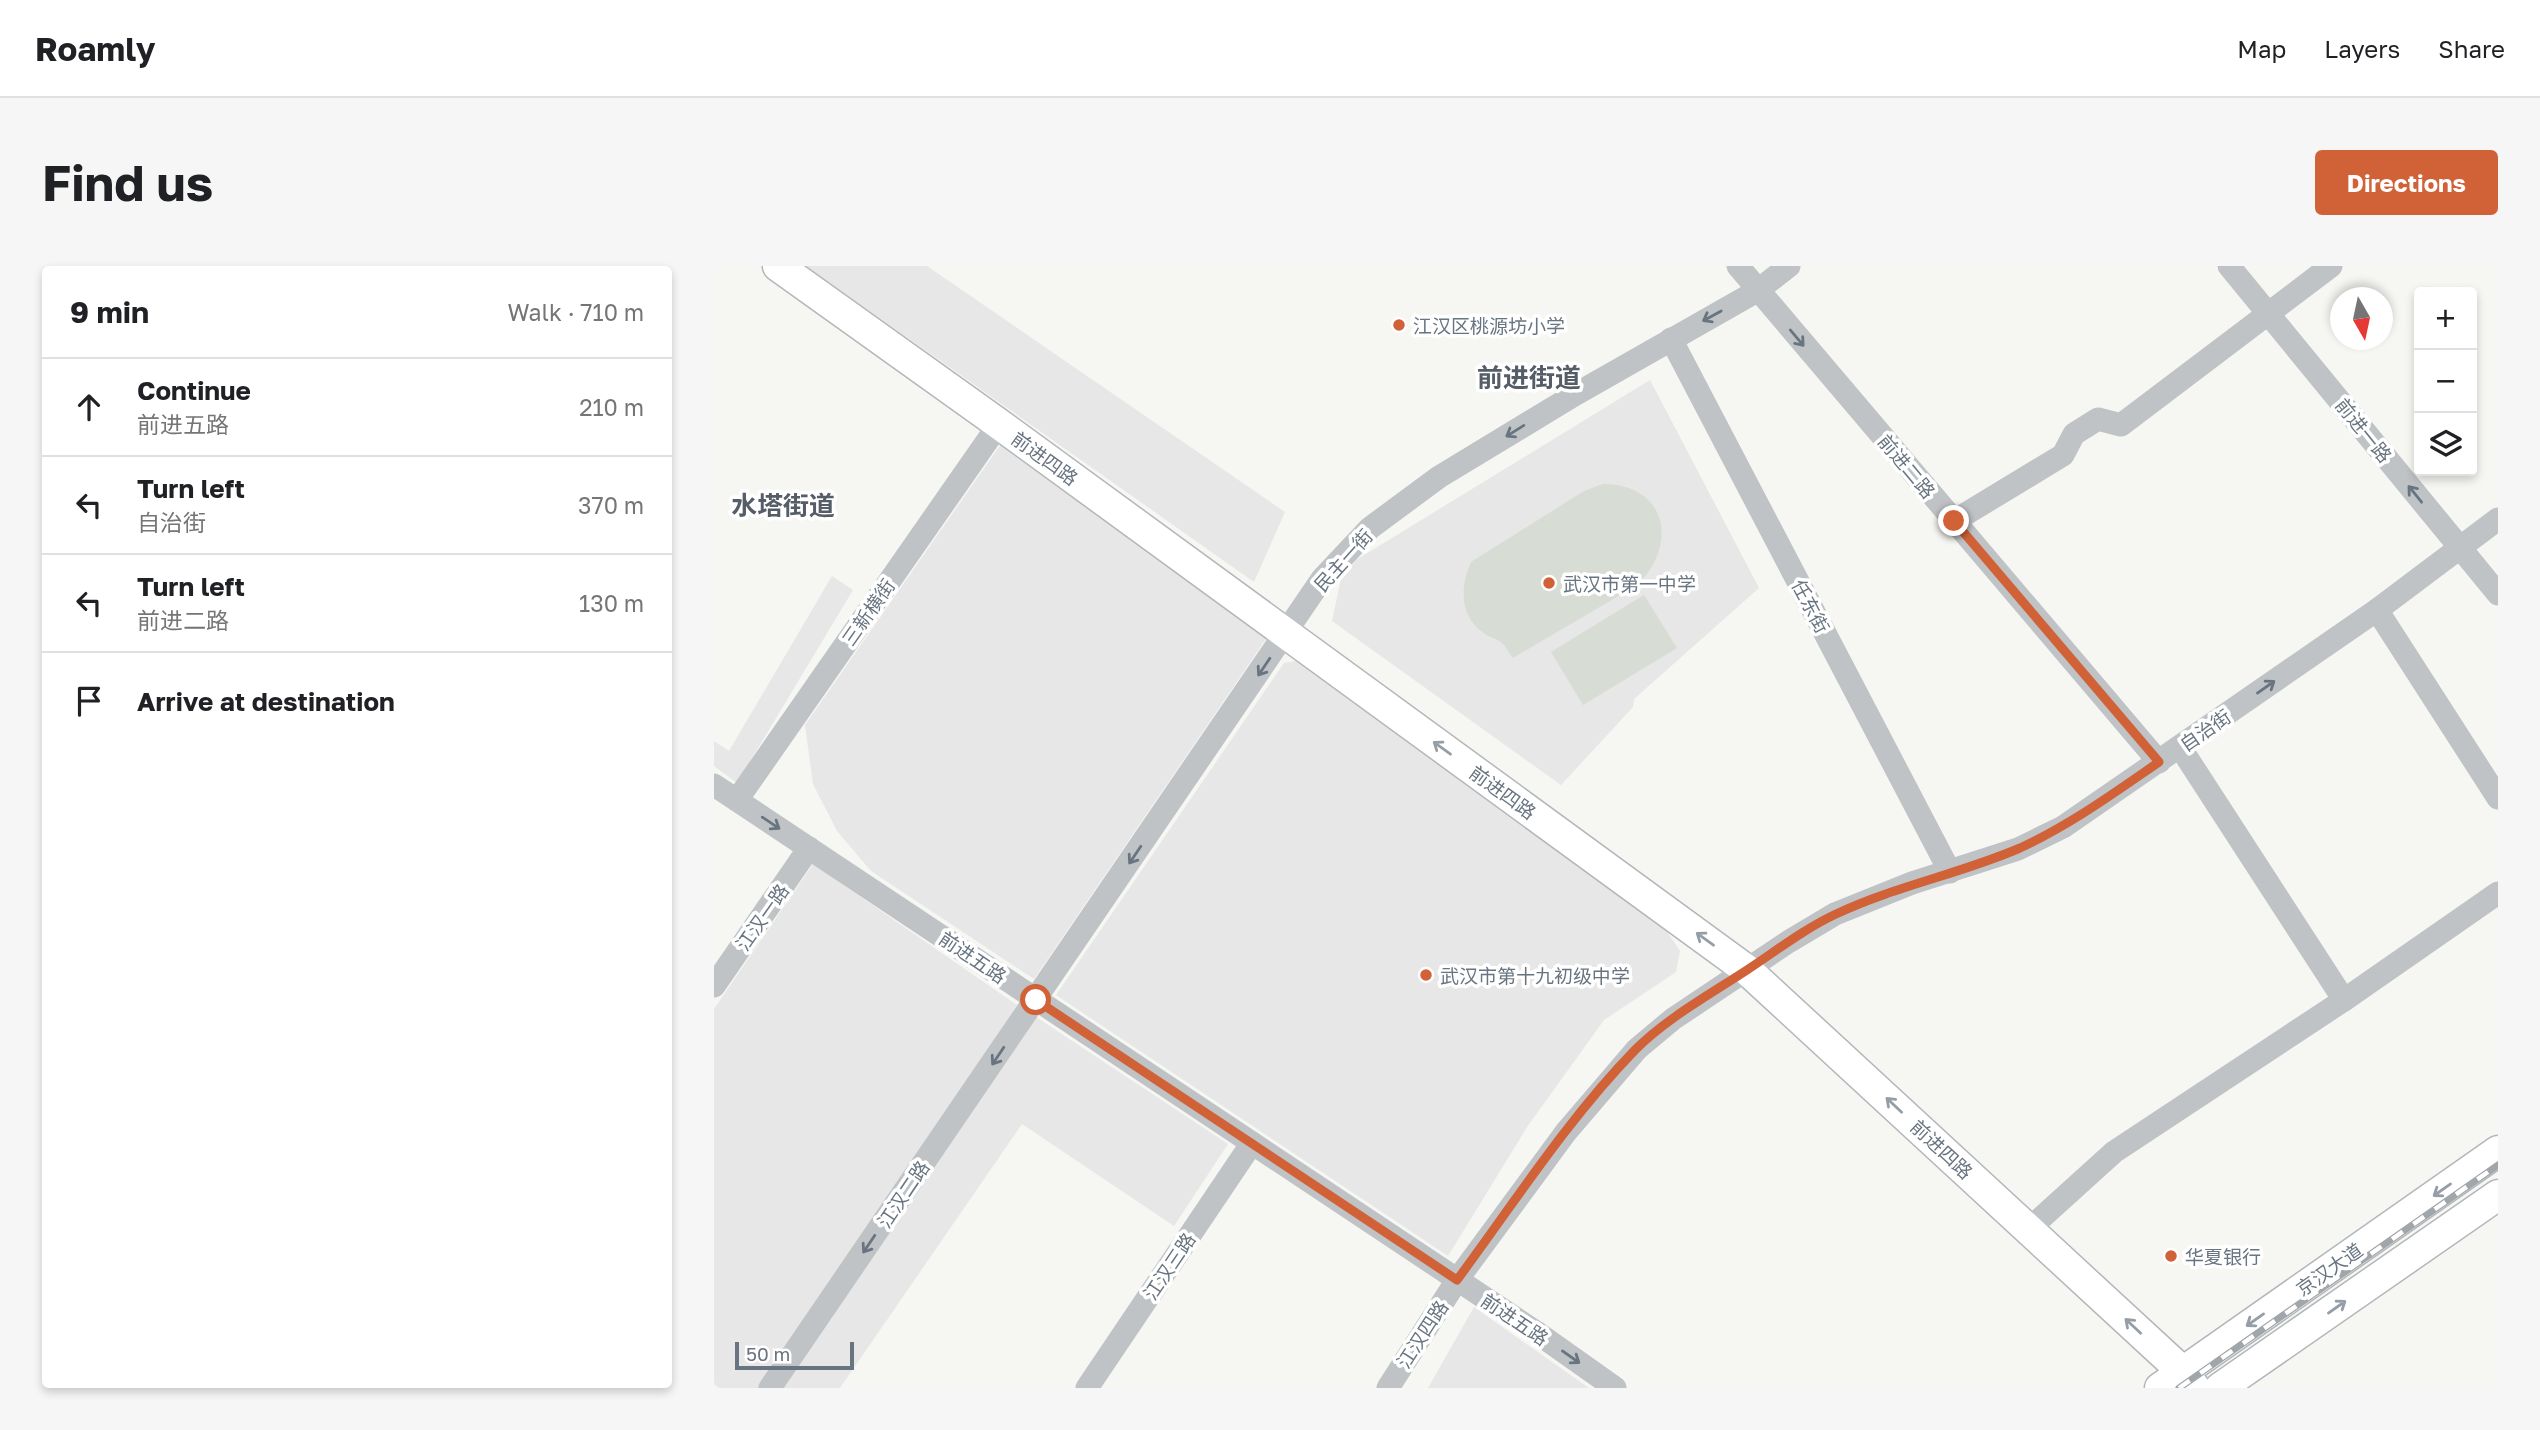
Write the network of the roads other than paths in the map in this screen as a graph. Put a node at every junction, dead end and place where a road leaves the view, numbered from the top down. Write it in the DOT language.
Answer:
graph roads {
  1 [pos="778,266"];
  2 [pos="1738,266"];
  3 [pos="1789,266"];
  4 [pos="2229,266"];
  5 [pos="2330,266"];
  6 [pos="1757,291"];
  7 [pos="2267,313"];
  8 [pos="1671,340"];
  9 [pos="999,424"];
  10 [pos="2498,519"];
  11 [pos="1954,521"];
  12 [pos="2459,547"];
  13 [pos="2498,594"];
  14 [pos="2377,610"];
  15 [pos="1286,635"];
  16 [pos="2180,747"];
  17 [pos="2159,762"];
  18 [pos="723,797"];
  19 [pos="2498,798"];
  20 [pos="809,848"];
  21 [pos="1950,872"];
  22 [pos="2498,893"];
  23 [pos="1747,970"];
  24 [pos="714,986"];
  25 [pos="1036,1000"];
  26 [pos="2344,1000"];
  27 [pos="1252,1143"];
  28 [pos="2498,1152"];
  29 [pos="2498,1195"];
  30 [pos="2029,1228"];
  31 [pos="1457,1280"];
  32 [pos="2180,1383"];
  33 [pos="770,1388"];
  34 [pos="1087,1388"];
  35 [pos="1388,1388"];
  36 [pos="1615,1388"];
  37 [pos="2220,1388"];
  1 -- 9 [label="main road, 前进四路"];
  2 -- 6 [label="street, 前进二路"];
  3 -- 6 [label="street, 民主一街"];
  4 -- 7 [label="street, 前进一路"];
  5 -- 7 [label="street"];
  6 -- 8 [label="street, 民主一街, one-way"];
  6 -- 11 [label="street, 前进二路, one-way"];
  7 -- 11 [label="street"];
  12 -- 7 [label="street, 前进一路, one-way"];
  8 -- 15 [label="street, 民主一街, one-way"];
  8 -- 21 [label="street, 任东街"];
  9 -- 15 [label="main road, 前进四路"];
  9 -- 18 [label="street, 三新横街"];
  10 -- 12 [label="street, 自治街"];
  11 -- 17 [label="street, 前进二路"];
  12 -- 13 [label="street, 前进一路"];
  12 -- 14 [label="street, 自治街"];
  16 -- 14 [label="street, 自治街, one-way"];
  14 -- 19 [label="street"];
  23 -- 15 [label="main road, 前进四路, one-way"];
  15 -- 25 [label="street, 民主一街, one-way"];
  16 -- 17 [label="street, 自治街"];
  16 -- 26 [label="street"];
  17 -- 21 [label="street, 自治街"];
  18 -- 20 [label="street, 前进五路, one-way"];
  20 -- 24 [label="street, 江汉一路"];
  20 -- 25 [label="street, 前进五路"];
  21 -- 23 [label="street, 自治街"];
  22 -- 26 [label="street"];
  30 -- 23 [label="main road, 前进四路, one-way"];
  23 -- 31 [label="street, 自治街"];
  25 -- 27 [label="street, 前进五路"];
  25 -- 33 [label="street, 江汉二路, one-way"];
  26 -- 30 [label="street"];
  27 -- 31 [label="street, 前进五路"];
  27 -- 34 [label="street, 江汉三路"];
  28 -- 32 [label="main road, 京汉大道, one-way"];
  37 -- 29 [label="main road, 京汉大道, one-way"];
  32 -- 30 [label="main road, 前进四路, one-way"];
  31 -- 35 [label="street, 江汉四路"];
  31 -- 36 [label="street, 前进五路, one-way"];
}
